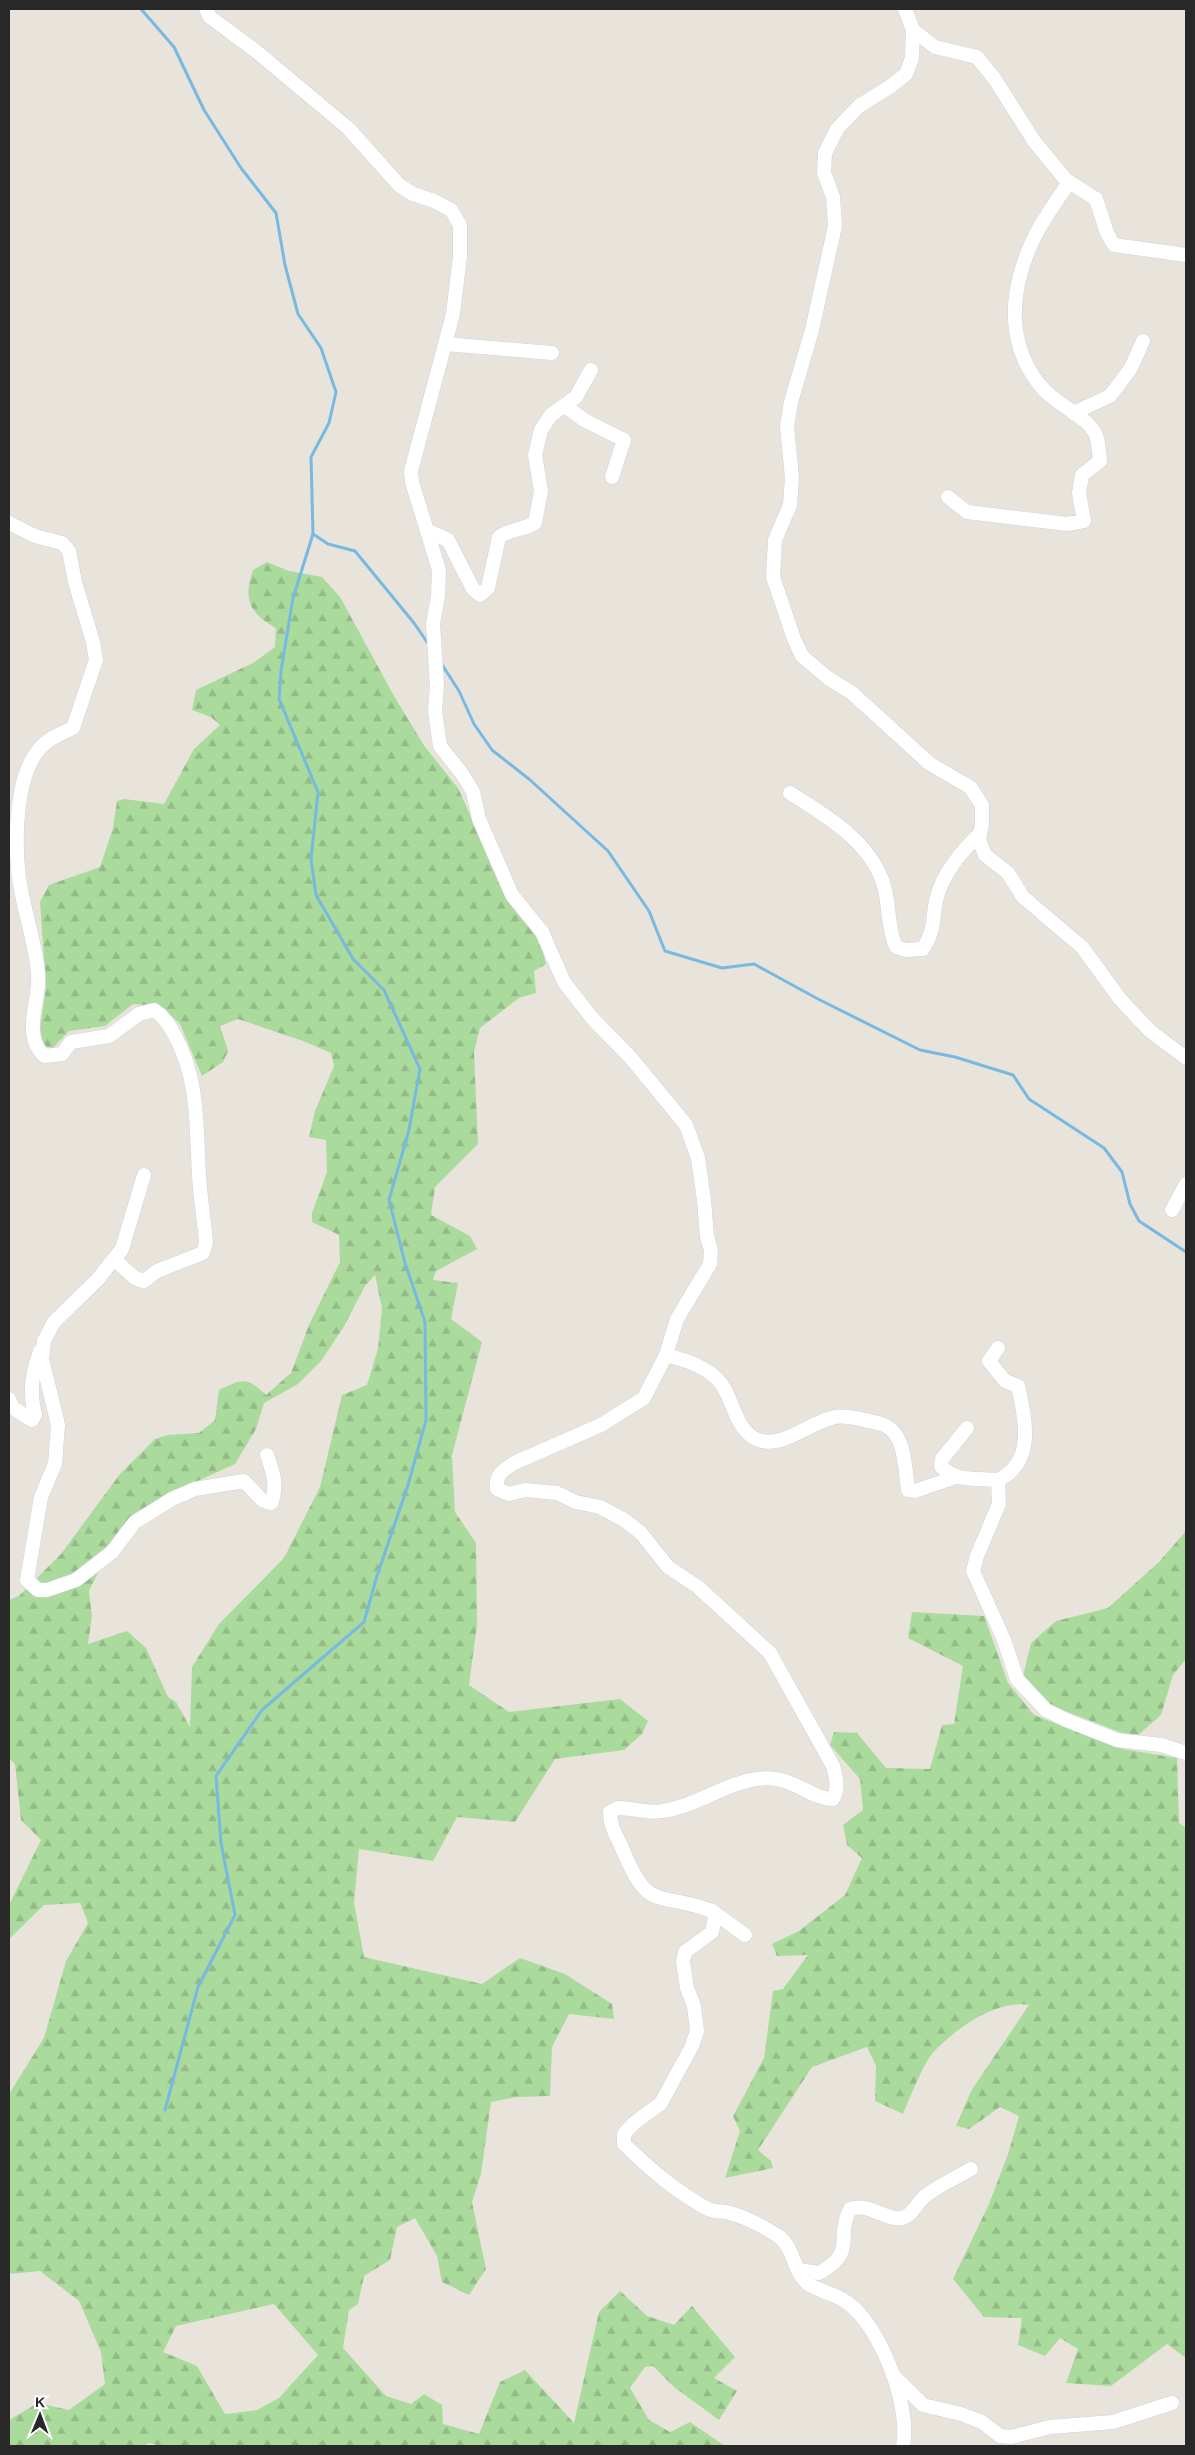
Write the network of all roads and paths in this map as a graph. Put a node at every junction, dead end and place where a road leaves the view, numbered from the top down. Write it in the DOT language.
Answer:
graph roads {
  1 [pos="206,9"];
  2 [pos="905,9"];
  3 [pos="913,30"];
  4 [pos="1069,182"];
  5 [pos="1186,255"];
  6 [pos="1143,342"];
  7 [pos="446,344"];
  8 [pos="552,353"];
  9 [pos="591,370"];
  10 [pos="565,406"];
  11 [pos="1073,413"];
  12 [pos="612,477"];
  13 [pos="948,497"];
  14 [pos="9,523"];
  15 [pos="428,531"];
  16 [pos="790,793"];
  17 [pos="980,834"];
  18 [pos="1186,1058"];
  19 [pos="144,1175"];
  20 [pos="1186,1184"];
  21 [pos="1172,1210"];
  22 [pos="115,1260"];
  23 [pos="44,1341"];
  24 [pos="998,1348"];
  25 [pos="666,1355"];
  26 [pos="9,1399"];
  27 [pos="967,1428"];
  28 [pos="267,1455"];
  29 [pos="956,1477"];
  30 [pos="998,1480"];
  31 [pos="1186,1752"];
  32 [pos="712,1911"];
  33 [pos="745,1935"];
  34 [pos="971,2169"];
  35 [pos="798,2270"];
  36 [pos="892,2375"];
  37 [pos="1172,2403"];
  38 [pos="904,2446"];
  1 -- 7 [label="street"];
  2 -- 3 [label="street"];
  3 -- 4 [label="street"];
  3 -- 17 [label="street"];
  4 -- 5 [label="street"];
  4 -- 11 [label="street"];
  6 -- 11 [label="street"];
  7 -- 8 [label="street"];
  7 -- 15 [label="street"];
  9 -- 10 [label="street"];
  10 -- 12 [label="street"];
  10 -- 15 [label="street"];
  11 -- 13 [label="street"];
  14 -- 22 [label="street"];
  15 -- 25 [label="street"];
  16 -- 17 [label="street"];
  17 -- 18 [label="street"];
  19 -- 22 [label="street"];
  20 -- 21 [label="street"];
  22 -- 23 [label="street"];
  23 -- 26 [label="street"];
  23 -- 28 [label="street"];
  24 -- 30 [label="street"];
  25 -- 29 [label="street"];
  25 -- 32 [label="street"];
  27 -- 29 [label="street"];
  29 -- 30 [label="street"];
  30 -- 31 [label="street"];
  32 -- 33 [label="street"];
  32 -- 35 [label="street"];
  34 -- 35 [label="street"];
  35 -- 36 [label="street"];
  36 -- 37 [label="street"];
  36 -- 38 [label="street"];
}
